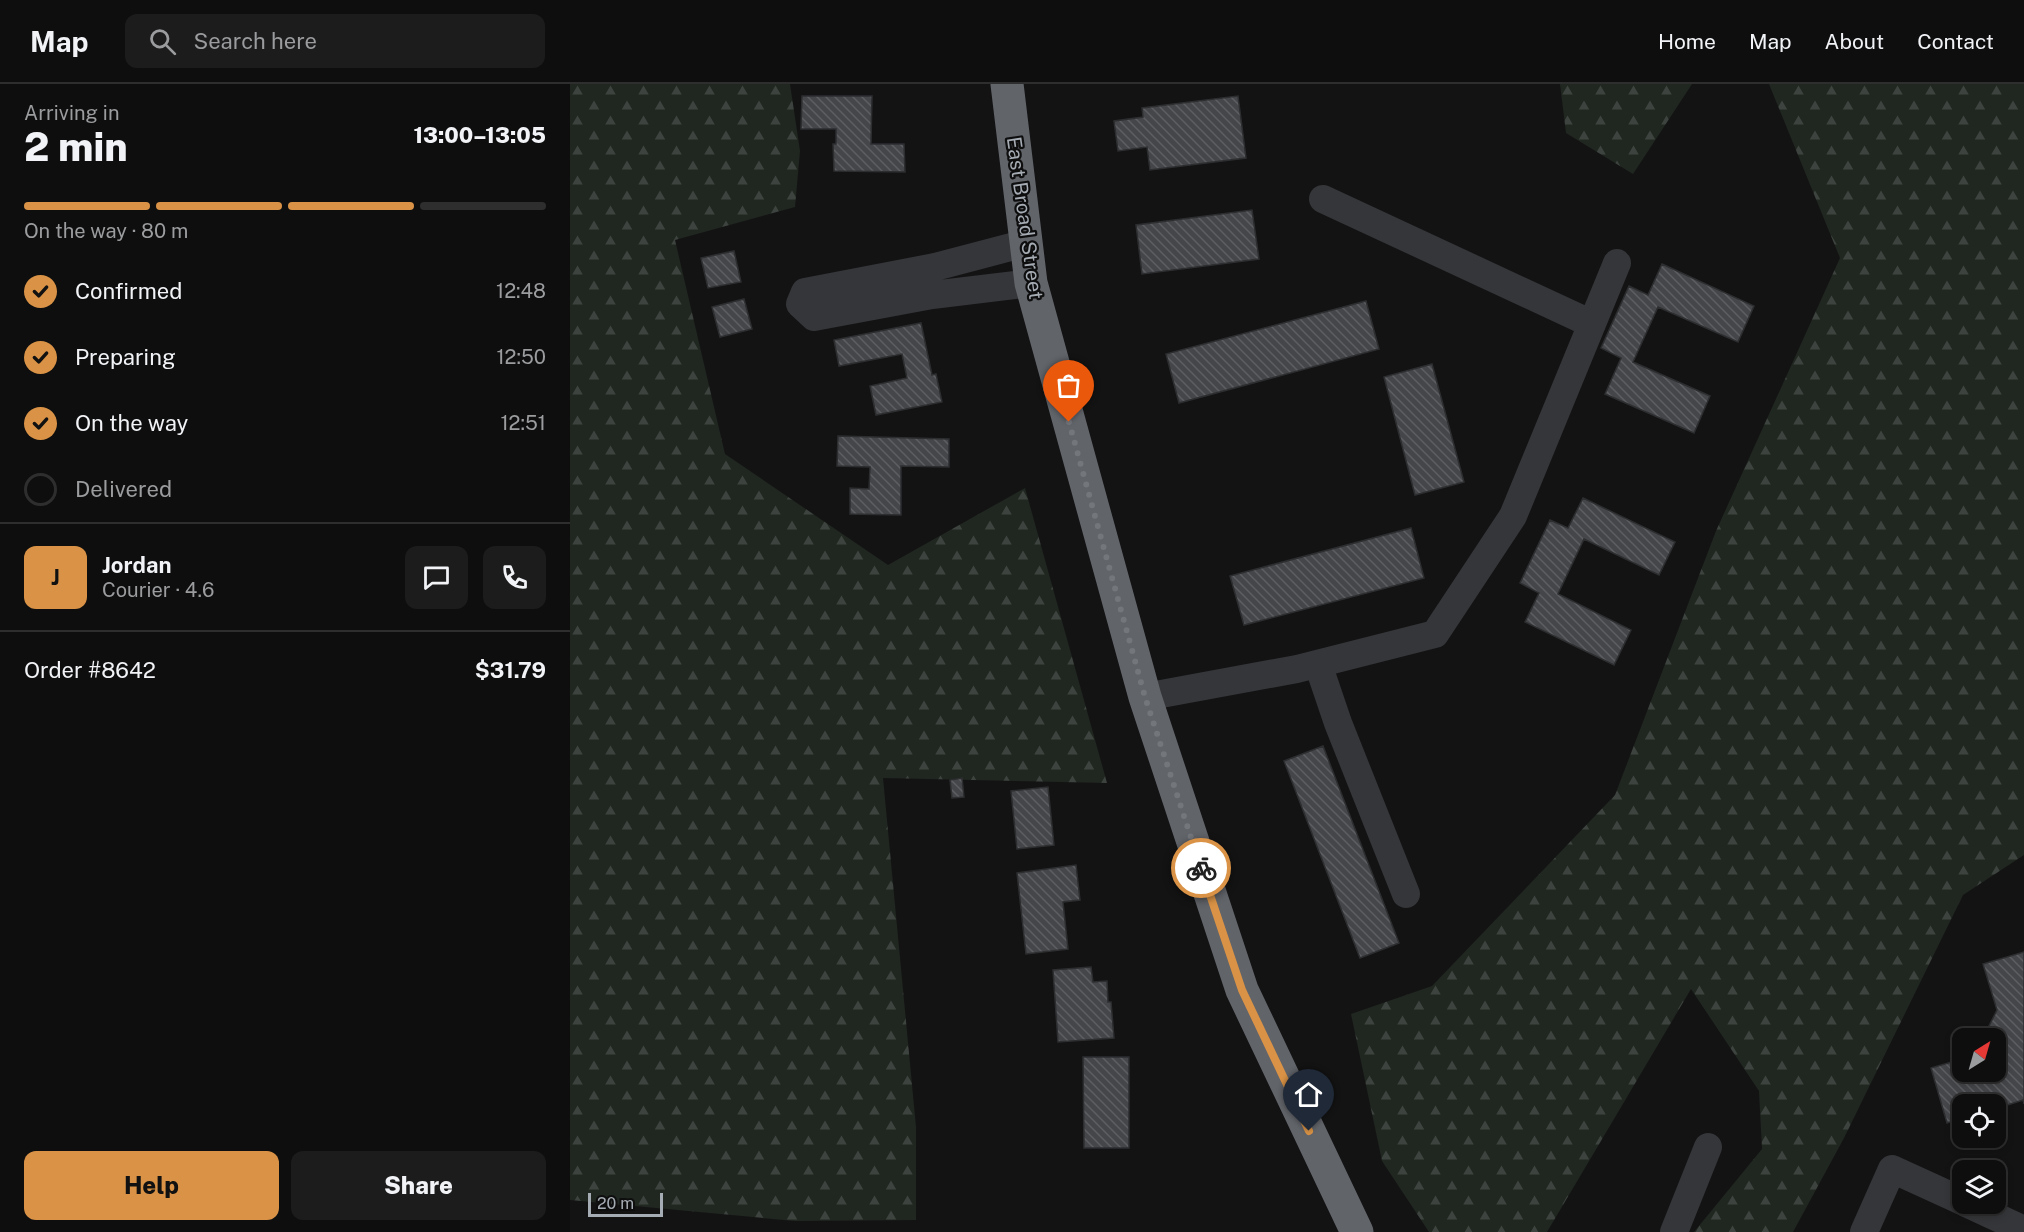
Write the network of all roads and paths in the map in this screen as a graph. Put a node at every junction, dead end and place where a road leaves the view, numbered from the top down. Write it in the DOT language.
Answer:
graph roads {
  1 [pos="1007,84"];
  2 [pos="1323,200"];
  3 [pos="1026,243"];
  4 [pos="1617,263"];
  5 [pos="1031,284"];
  6 [pos="1592,324"];
  7 [pos="1318,664"];
  8 [pos="1145,697"];
  9 [pos="1407,894"];
  10 [pos="1708,1146"];
  11 [pos="1952,1196"];
  12 [pos="1990,1214"];
  13 [pos="2024,1230"];
  14 [pos="1357,1232"];
  15 [pos="1674,1232"];
  16 [pos="1864,1232"];
  1 -- 3 [label="highway, East Broad Street"];
  2 -- 6 [label="street"];
  3 -- 5 [label="highway, East Broad Street"];
  3 -- 5 [label="street"];
  4 -- 6 [label="street"];
  5 -- 8 [label="highway, East Broad Street"];
  6 -- 7 [label="street"];
  7 -- 8 [label="street"];
  7 -- 9 [label="street"];
  8 -- 14 [label="highway, East Broad Street"];
  10 -- 15 [label="street"];
  11 -- 16 [label="street"];
  12 -- 13 [label="street"];
}
